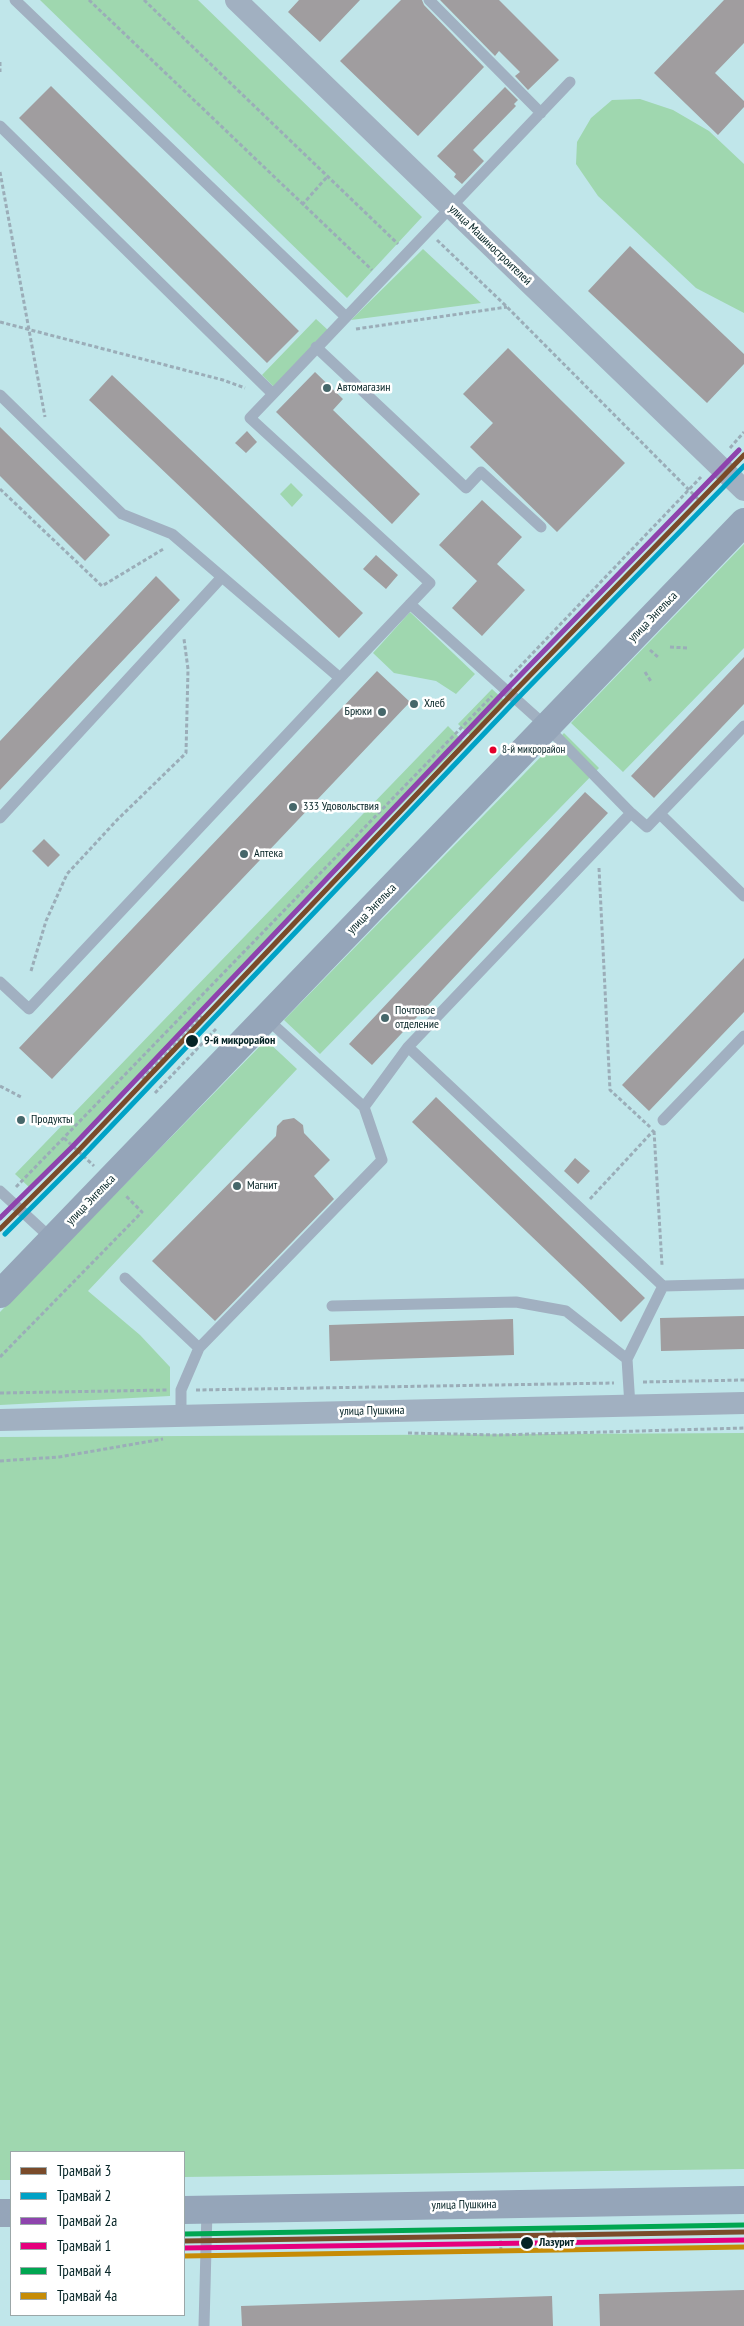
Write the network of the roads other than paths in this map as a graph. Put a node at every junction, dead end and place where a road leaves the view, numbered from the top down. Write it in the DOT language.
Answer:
graph roads {
  1 [pos="15,0"];
  2 [pos="236,0"];
  3 [pos="429,0"];
  4 [pos="570,82"];
  5 [pos="541,113"];
  6 [pos="0,126"];
  7 [pos="451,208"];
  8 [pos="346,317"];
  9 [pos="316,347"];
  10 [pos="0,396"];
  11 [pos="271,396"];
  12 [pos="744,490"];
  13 [pos="744,522"];
  14 [pos="541,527"];
  15 [pos="222,577"];
  16 [pos="410,604"];
  17 [pos="340,678"];
  18 [pos="744,726"];
  19 [pos="547,727"];
  20 [pos="632,813"];
  21 [pos="660,814"];
  22 [pos="0,818"];
  23 [pos="744,896"];
  24 [pos="0,982"];
  25 [pos="266,1019"];
  26 [pos="744,1036"];
  27 [pos="408,1047"];
  28 [pos="364,1108"];
  29 [pos="662,1120"];
  30 [pos="3,1194"];
  31 [pos="53,1240"];
  32 [pos="125,1278"];
  33 [pos="744,1284"];
  34 [pos="663,1286"];
  35 [pos="0,1294"];
  36 [pos="332,1306"];
  37 [pos="199,1348"];
  38 [pos="627,1360"];
  39 [pos="744,1403"];
  40 [pos="630,1406"];
  41 [pos="181,1415"];
  42 [pos="0,1420"];
  43 [pos="744,2200"];
  44 [pos="195,2210"];
  45 [pos="204,2326"];
  1 -- 8 [label="lane"];
  2 -- 7 [label="street, улица Машиностроителей"];
  3 -- 5 [label="lane"];
  4 -- 5 [label="lane"];
  5 -- 7 [label="lane"];
  6 -- 11 [label="lane"];
  7 -- 8 [label="lane"];
  7 -- 12 [label="street, улица Машиностроителей"];
  8 -- 9 [label="lane"];
  9 -- 11 [label="lane"];
  9 -- 14 [label="lane"];
  10 -- 15 [label="lane"];
  11 -- 16 [label="lane"];
  13 -- 19 [label="main road, улица Энгельса"];
  15 -- 17 [label="lane"];
  15 -- 22 [label="lane"];
  16 -- 17 [label="lane"];
  16 -- 19 [label="lane"];
  17 -- 24 [label="lane"];
  18 -- 21 [label="lane"];
  19 -- 20 [label="lane"];
  19 -- 25 [label="main road, улица Энгельса"];
  20 -- 21 [label="lane"];
  20 -- 27 [label="lane"];
  21 -- 23 [label="lane"];
  25 -- 28 [label="lane"];
  25 -- 31 [label="main road, улица Энгельса"];
  26 -- 29 [label="lane"];
  27 -- 28 [label="lane"];
  27 -- 34 [label="lane"];
  28 -- 37 [label="lane"];
  30 -- 31 [label="lane"];
  31 -- 35 [label="main road, улица Энгельса"];
  32 -- 37 [label="lane"];
  33 -- 34 [label="lane"];
  34 -- 38 [label="lane"];
  36 -- 38 [label="lane"];
  37 -- 41 [label="lane"];
  38 -- 40 [label="lane"];
  39 -- 40 [label="street, улица Пушкина"];
  40 -- 41 [label="street, улица Пушкина"];
  41 -- 42 [label="street, улица Пушкина"];
  43 -- 44 [label="main road, улица Пушкина"];
  44 -- 45 [label="lane"];
}
